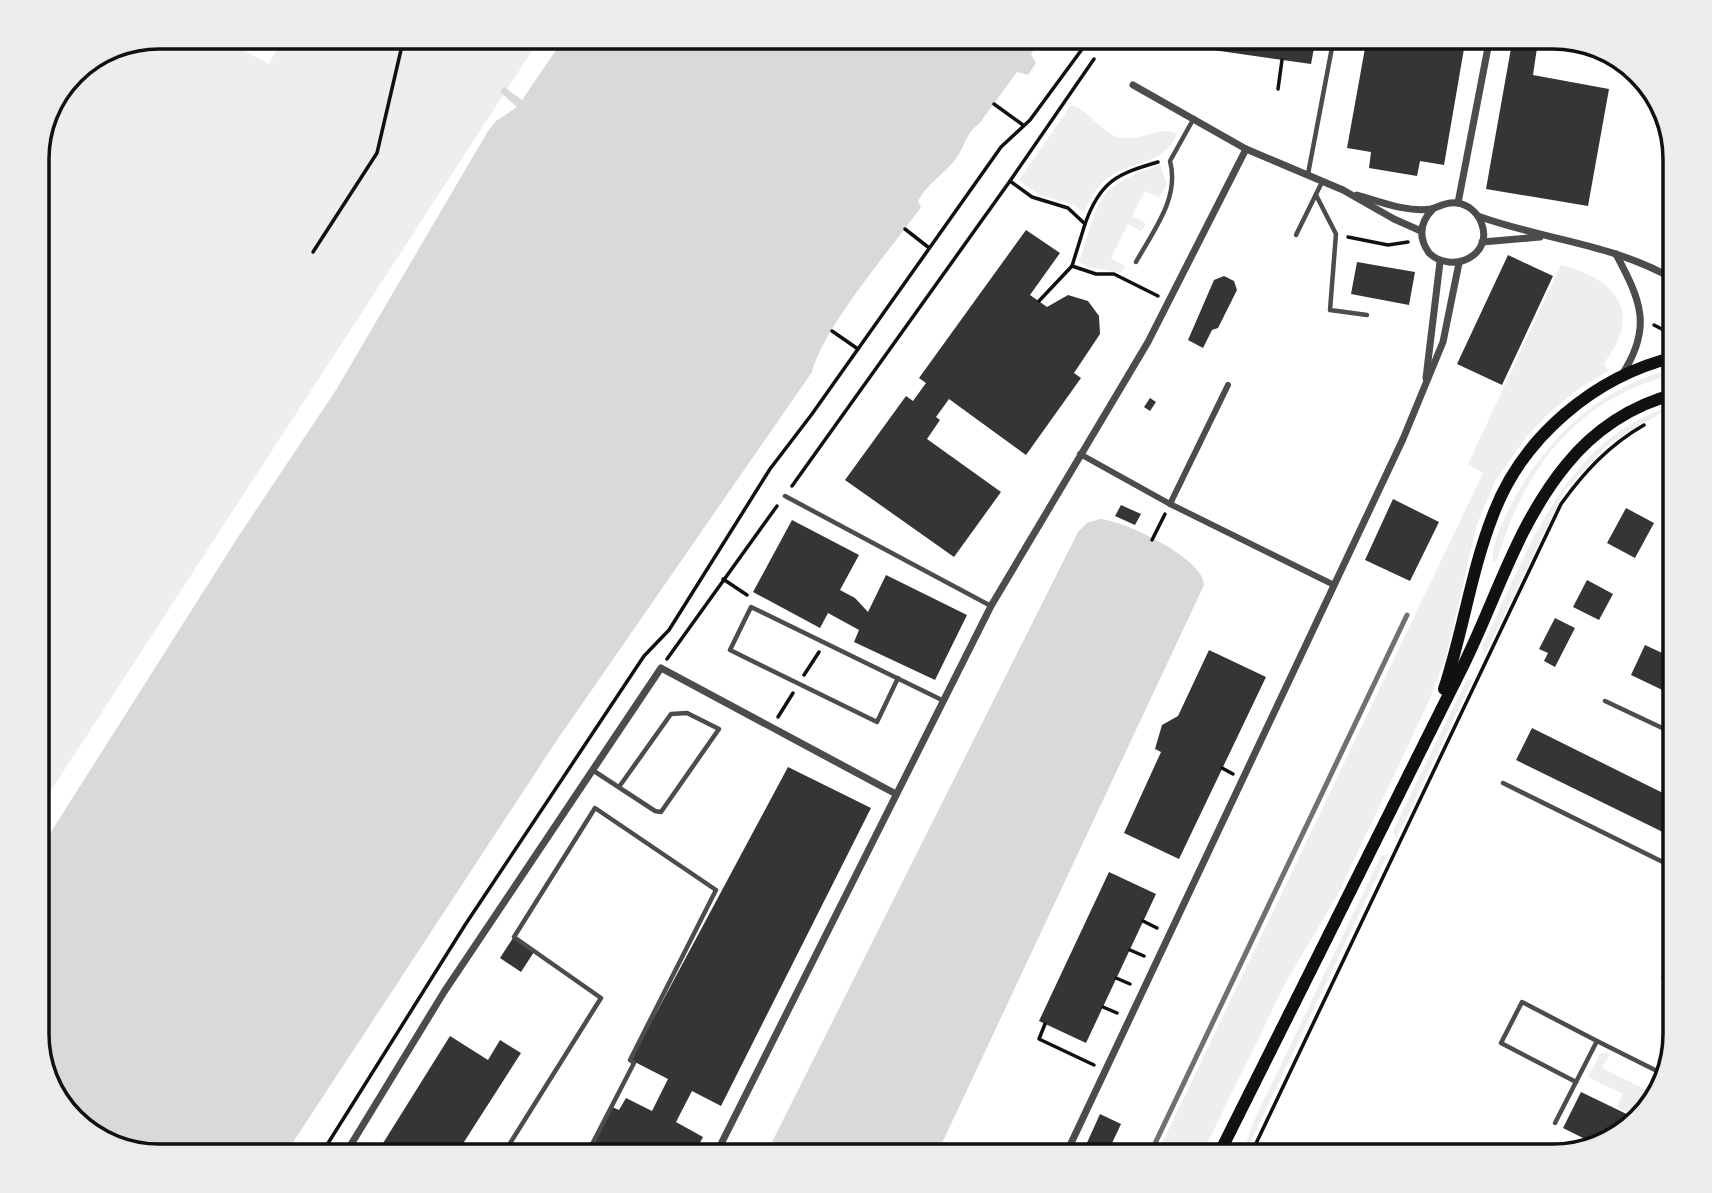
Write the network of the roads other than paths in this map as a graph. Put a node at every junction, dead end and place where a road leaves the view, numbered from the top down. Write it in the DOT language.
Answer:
graph roads {
  1 [pos="1332,49"];
  2 [pos="1488,49"];
  3 [pos="1133,85"];
  4 [pos="1194,118"];
  5 [pos="1246,149"];
  6 [pos="1308,174"];
  7 [pos="1323,181"];
  8 [pos="1343,190"];
  9 [pos="1316,195"];
  10 [pos="1458,203"];
  11 [pos="1433,209"];
  12 [pos="1478,216"];
  13 [pos="1421,231"];
  14 [pos="1296,235"];
  15 [pos="1546,236"];
  16 [pos="1482,242"];
  17 [pos="1616,254"];
  18 [pos="1136,262"];
  19 [pos="1440,262"];
  20 [pos="1459,263"];
  21 [pos="1663,273"];
  22 [pos="1367,315"];
  23 [pos="1663,361"];
  24 [pos="1621,376"];
  25 [pos="1228,385"];
  26 [pos="1424,389"];
  27 [pos="1663,398"];
  28 [pos="1080,454"];
  29 [pos="785,496"];
  30 [pos="1169,506"];
  31 [pos="1334,585"];
  32 [pos="991,606"];
  33 [pos="898,678"];
  34 [pos="944,701"];
  35 [pos="1605,701"];
  36 [pos="1434,719"];
  37 [pos="1663,728"];
  38 [pos="594,771"];
  39 [pos="1503,783"];
  40 [pos="619,788"];
  41 [pos="896,794"];
  42 [pos="1663,862"];
  43 [pos="1597,1041"];
  44 [pos="1656,1071"];
  45 [pos="1576,1082"];
  46 [pos="1555,1124"];
  47 [pos="351,1144"];
  48 [pos="510,1144"];
  49 [pos="592,1144"];
  50 [pos="721,1144"];
  51 [pos="1071,1144"];
  52 [pos="1224,1144"];
  1 -- 6 [label="lane"];
  2 -- 10 [label="street"];
  3 -- 4 [label="street"];
  4 -- 5 [label="street"];
  4 -- 18 [label="lane"];
  5 -- 6 [label="street"];
  5 -- 28 [label="street"];
  6 -- 7 [label="street"];
  7 -- 8 [label="street"];
  7 -- 9 [label="lane"];
  8 -- 11 [label="street"];
  8 -- 13 [label="street"];
  9 -- 14 [label="lane"];
  9 -- 22 [label="lane"];
  10 -- 11 [label="street"];
  10 -- 12 [label="street"];
  11 -- 13 [label="street"];
  12 -- 15 [label="street"];
  12 -- 16 [label="street"];
  13 -- 19 [label="street"];
  15 -- 16 [label="street"];
  15 -- 17 [label="street"];
  16 -- 20 [label="street"];
  17 -- 21 [label="street"];
  17 -- 24 [label="street"];
  19 -- 20 [label="street"];
  19 -- 26 [label="street"];
  20 -- 26 [label="street"];
  23 -- 24 [label="main road"];
  24 -- 36 [label="main road"];
  25 -- 30 [label="street"];
  26 -- 31 [label="street"];
  27 -- 36 [label="main road"];
  28 -- 30 [label="street"];
  28 -- 32 [label="street"];
  29 -- 32 [label="lane"];
  30 -- 31 [label="street"];
  31 -- 51 [label="street"];
  32 -- 34 [label="street"];
  33 -- 33 [label="lane"];
  33 -- 34 [label="lane"];
  34 -- 41 [label="street"];
  35 -- 37 [label="lane"];
  36 -- 52 [label="main road"];
  38 -- 40 [label="lane"];
  38 -- 41 [label="street"];
  38 -- 47 [label="street"];
  39 -- 42 [label="lane"];
  40 -- 40 [label="lane"];
  41 -- 50 [label="street"];
  43 -- 44 [label="lane"];
  43 -- 45 [label="lane"];
  43 -- 45 [label="lane"];
  45 -- 46 [label="lane"];
  48 -- 49 [label="lane"];
}
